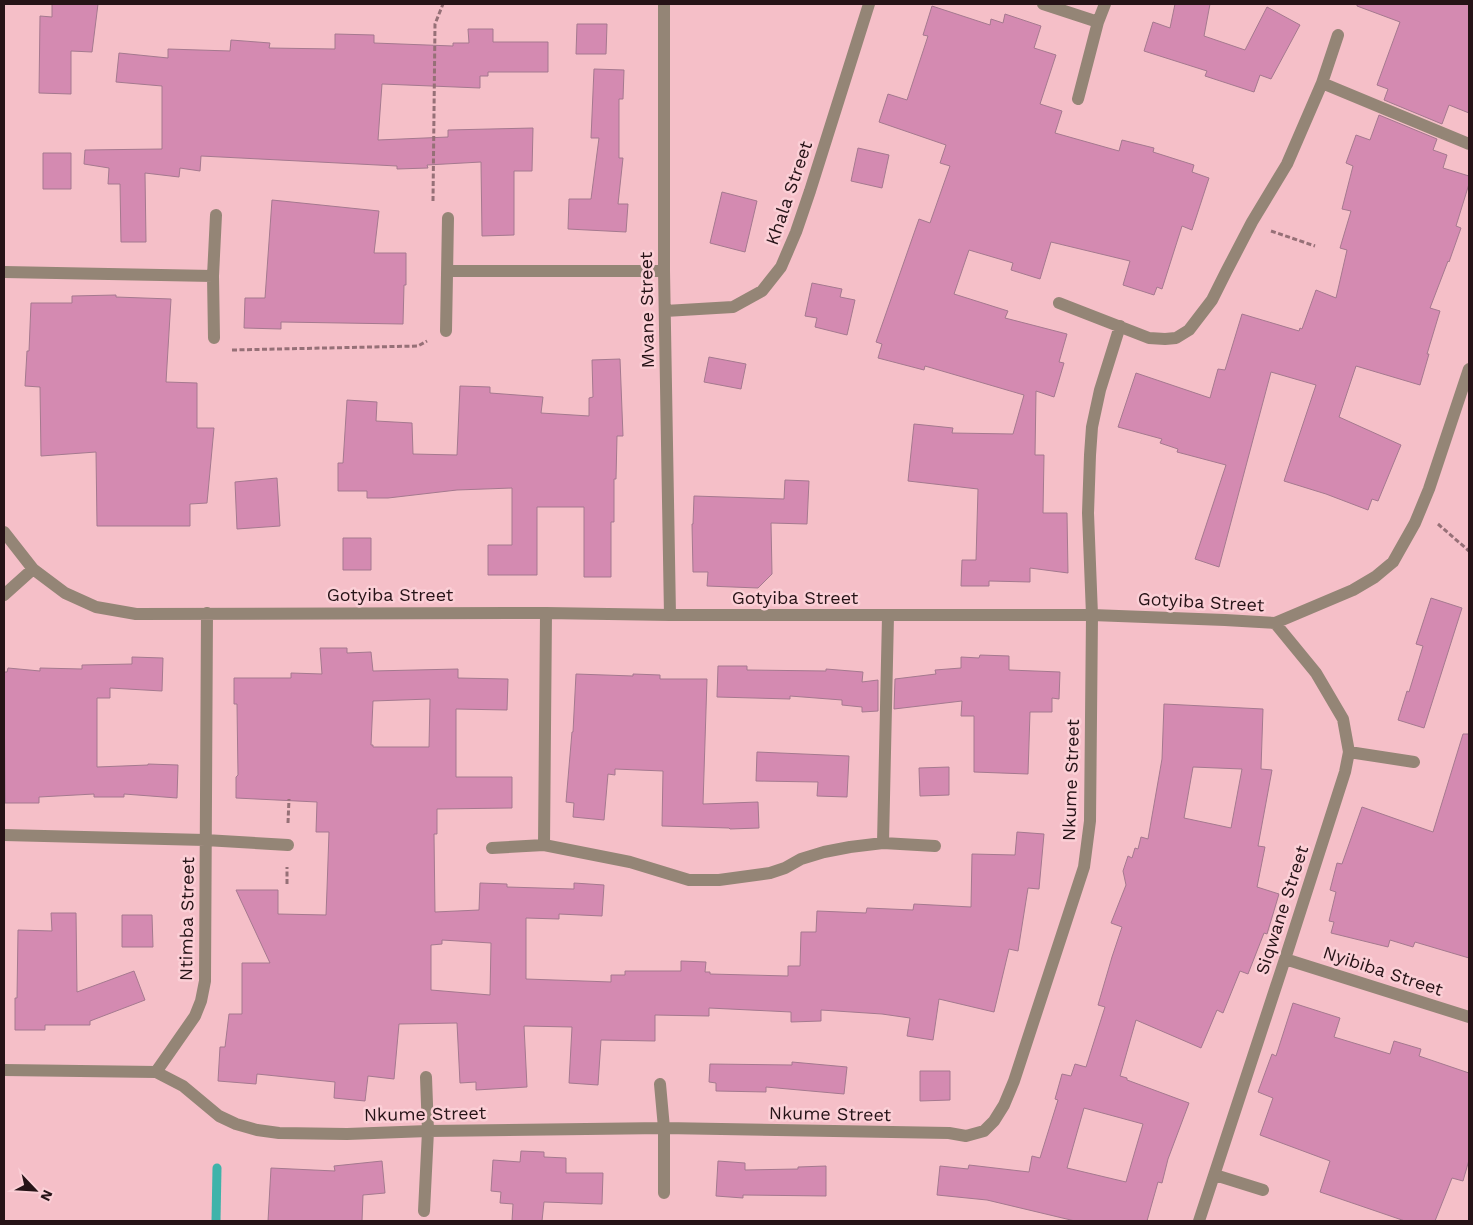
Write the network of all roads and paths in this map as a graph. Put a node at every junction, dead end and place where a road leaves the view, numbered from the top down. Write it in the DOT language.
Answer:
graph roads {
  1 [pos="443,4"];
  2 [pos="664,4"];
  3 [pos="870,4"];
  4 [pos="1043,4"];
  5 [pos="1105,4"];
  6 [pos="1098,22"];
  7 [pos="1338,35"];
  8 [pos="1322,83"];
  9 [pos="1078,99"];
  10 [pos="1469,144"];
  11 [pos="216,216"];
  12 [pos="448,218"];
  13 [pos="1252,222"];
  14 [pos="1315,246"];
  15 [pos="447,271"];
  16 [pos="664,271"];
  17 [pos="4,272"];
  18 [pos="212,276"];
  19 [pos="1059,303"];
  20 [pos="665,311"];
  21 [pos="1120,326"];
  22 [pos="446,331"];
  23 [pos="214,338"];
  24 [pos="1469,369"];
  25 [pos="1421,509"];
  26 [pos="4,532"];
  27 [pos="1469,551"];
  28 [pos="33,569"];
  29 [pos="4,595"];
  30 [pos="207,613"];
  31 [pos="546,613"];
  32 [pos="670,615"];
  33 [pos="1092,615"];
  34 [pos="888,616"];
  35 [pos="1276,623"];
  36 [pos="1349,752"];
  37 [pos="1414,762"];
  38 [pos="4,836"];
  39 [pos="205,840"];
  40 [pos="883,843"];
  41 [pos="288,845"];
  42 [pos="544,845"];
  43 [pos="935,846"];
  44 [pos="492,848"];
  45 [pos="1285,959"];
  46 [pos="1469,1017"];
  47 [pos="4,1070"];
  48 [pos="156,1072"];
  49 [pos="426,1077"];
  50 [pos="660,1084"];
  51 [pos="664,1128"];
  52 [pos="428,1131"];
  53 [pos="1215,1175"];
  54 [pos="1262,1190"];
  55 [pos="664,1193"];
  56 [pos="424,1211"];
  57 [pos="1199,1221"];
  1 -- 12 [label="path"];
  2 -- 16 [label="street, Mvane Street"];
  3 -- 20 [label="street, Khala Street"];
  4 -- 6 [label="street"];
  5 -- 6 [label="street"];
  6 -- 9 [label="street"];
  7 -- 8 [label="street"];
  8 -- 10 [label="street"];
  8 -- 13 [label="street"];
  11 -- 18 [label="street"];
  12 -- 15 [label="street"];
  13 -- 14 [label="path"];
  13 -- 21 [label="street"];
  15 -- 16 [label="street"];
  15 -- 22 [label="street"];
  16 -- 20 [label="street, Mvane Street"];
  17 -- 18 [label="street"];
  18 -- 23 [label="street"];
  19 -- 21 [label="street"];
  20 -- 32 [label="street, Mvane Street"];
  21 -- 33 [label="street, Nkume Street"];
  22 -- 23 [label="path"];
  24 -- 25 [label="street, Gotyiba Street"];
  25 -- 27 [label="path"];
  25 -- 35 [label="street, Gotyiba Street"];
  26 -- 28 [label="street, Gotyiba Street"];
  28 -- 29 [label="street"];
  28 -- 30 [label="street, Gotyiba Street"];
  30 -- 31 [label="street, Gotyiba Street"];
  30 -- 39 [label="street, Ntimba Street"];
  31 -- 32 [label="street, Gotyiba Street"];
  31 -- 42 [label="street"];
  32 -- 34 [label="street, Gotyiba Street"];
  33 -- 34 [label="street, Gotyiba Street"];
  33 -- 35 [label="street, Gotyiba Street"];
  33 -- 51 [label="street, Nkume Street"];
  34 -- 40 [label="street"];
  35 -- 36 [label="street, Siqwane Street"];
  36 -- 37 [label="street"];
  36 -- 45 [label="street, Siqwane Street"];
  38 -- 39 [label="street, Ntimba Street"];
  39 -- 41 [label="street, Ntimba Street"];
  39 -- 48 [label="street, Ntimba Street"];
  40 -- 42 [label="street"];
  40 -- 43 [label="street"];
  42 -- 44 [label="street"];
  45 -- 46 [label="street, Nyibiba Street"];
  45 -- 53 [label="street, Siqwane Street"];
  47 -- 48 [label="street"];
  48 -- 52 [label="street, Nkume Street"];
  49 -- 52 [label="street"];
  50 -- 51 [label="street"];
  51 -- 52 [label="street, Nkume Street"];
  51 -- 55 [label="street"];
  52 -- 56 [label="street"];
  53 -- 54 [label="street"];
  53 -- 57 [label="street, Siqwane Street"];
}
